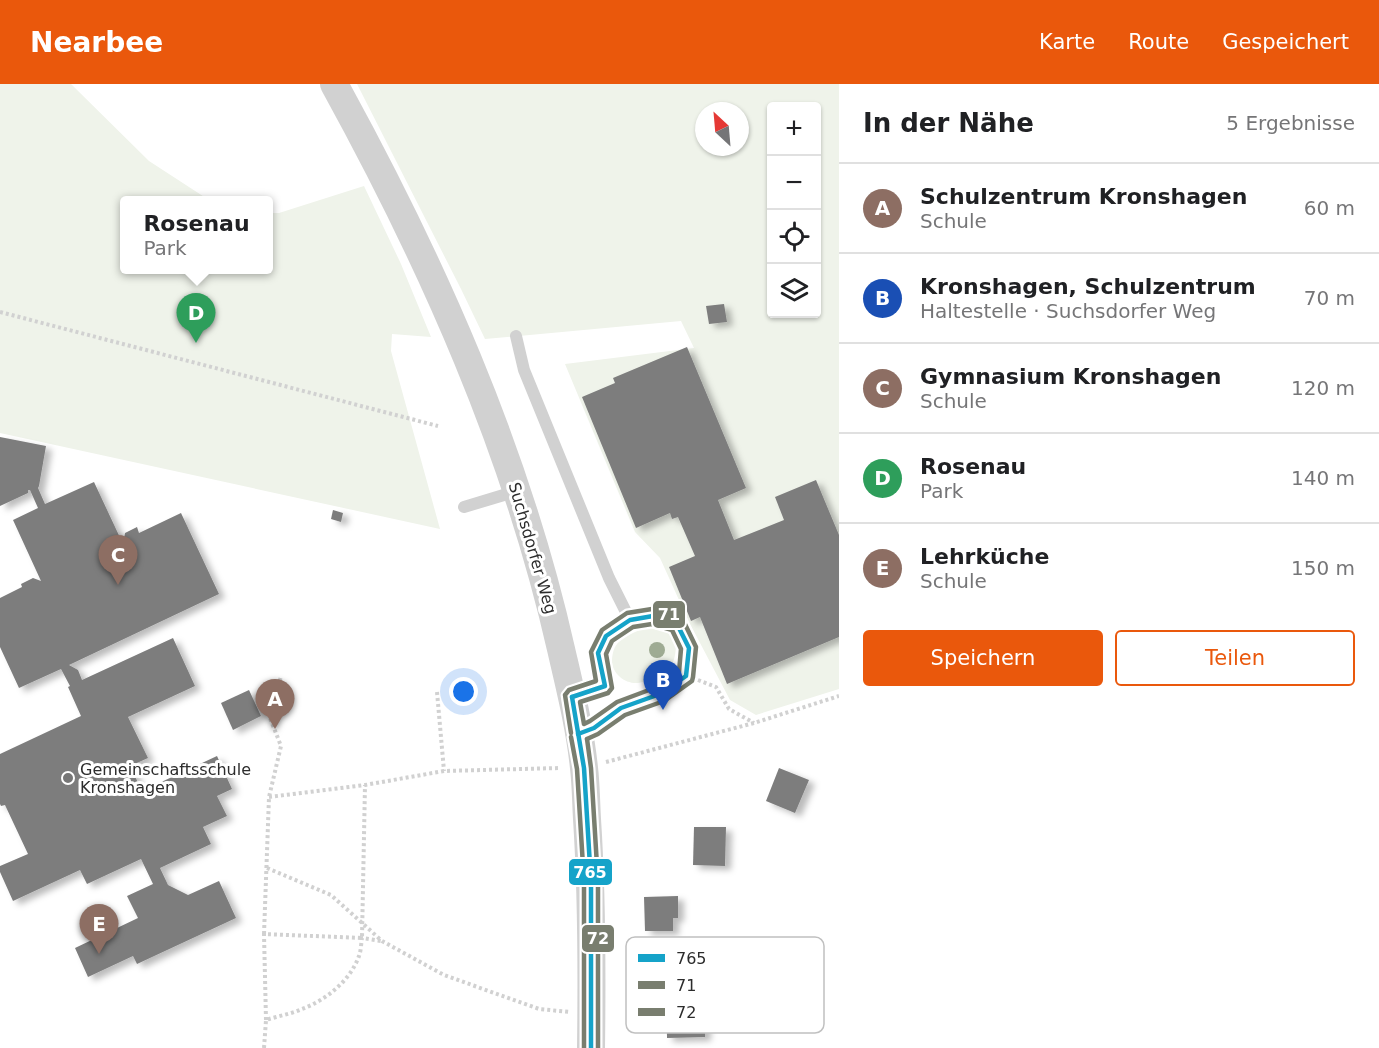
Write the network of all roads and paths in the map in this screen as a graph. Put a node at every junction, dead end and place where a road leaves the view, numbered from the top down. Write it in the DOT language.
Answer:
graph roads {
  1 [pos="334,84"];
  2 [pos="0,312"];
  3 [pos="516,336"];
  4 [pos="438,426"];
  5 [pos="517,491"];
  6 [pos="464,507"];
  7 [pos="630,621"];
  8 [pos="281,676"];
  9 [pos="686,676"];
  10 [pos="437,692"];
  11 [pos="839,696"];
  12 [pos="572,697"];
  13 [pos="754,723"];
  14 [pos="578,734"];
  15 [pos="584,768"];
  16 [pos="444,771"];
  17 [pos="365,785"];
  18 [pos="269,797"];
  19 [pos="267,868"];
  20 [pos="362,923"];
  21 [pos="264,934"];
  22 [pos="362,938"];
  23 [pos="382,941"];
  24 [pos="592,1014"];
  25 [pos="266,1020"];
  26 [pos="264,1048"];
  27 [pos="591,1048"];
  1 -- 5 [label="street, Suchsdorfer Weg"];
  2 -- 4 [label="path"];
  3 -- 7 [label="lane"];
  5 -- 6 [label="lane"];
  5 -- 12 [label="street, Suchsdorfer Weg"];
  7 -- 9 [label="lane"];
  7 -- 12 [label="lane"];
  8 -- 18 [label="path"];
  9 -- 13 [label="path"];
  9 -- 14 [label="lane"];
  10 -- 16 [label="path"];
  11 -- 13 [label="path"];
  12 -- 14 [label="street, Suchsdorfer Weg"];
  13 -- 15 [label="path"];
  14 -- 15 [label="street, Suchsdorfer Weg"];
  15 -- 16 [label="path"];
  15 -- 24 [label="street, Suchsdorfer Weg"];
  16 -- 17 [label="path"];
  17 -- 18 [label="path"];
  17 -- 20 [label="path"];
  18 -- 19 [label="path"];
  19 -- 20 [label="path"];
  19 -- 21 [label="path"];
  20 -- 22 [label="path"];
  20 -- 23 [label="path"];
  21 -- 22 [label="path"];
  21 -- 25 [label="path"];
  22 -- 23 [label="path"];
  22 -- 25 [label="path"];
  23 -- 24 [label="path"];
  24 -- 27 [label="street, Suchsdorfer Weg"];
  25 -- 26 [label="path"];
}
